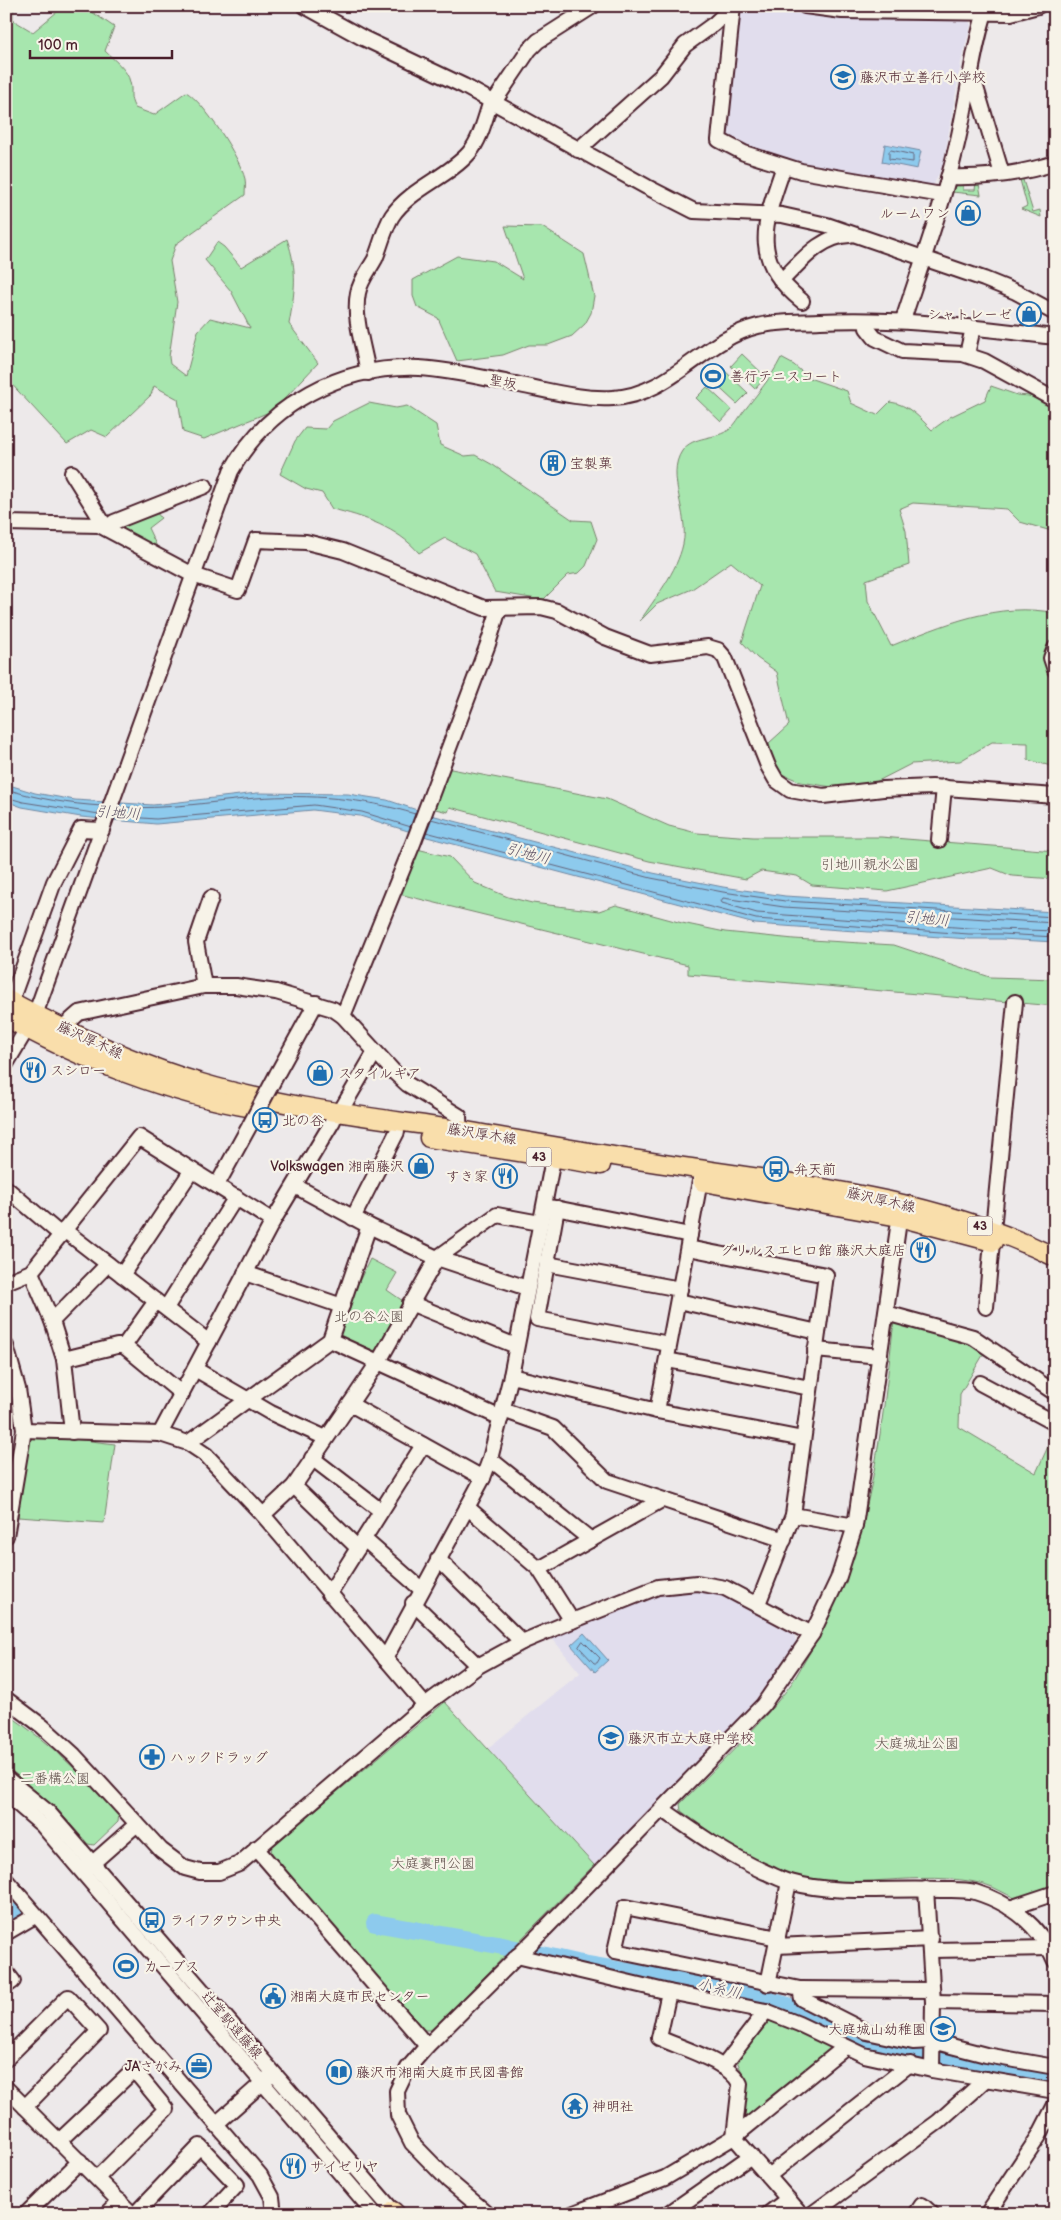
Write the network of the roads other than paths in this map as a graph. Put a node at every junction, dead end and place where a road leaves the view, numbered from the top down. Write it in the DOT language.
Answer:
graph roads {
  1 [pos="305,6"];
  2 [pos="593,6"];
  3 [pos="805,6"];
  4 [pos="1038,6"];
  5 [pos="733,7"];
  6 [pos="986,9"];
  7 [pos="971,70"];
  8 [pos="492,101"];
  9 [pos="578,150"];
  10 [pos="1055,163"];
  11 [pos="784,166"];
  12 [pos="1002,174"];
  13 [pos="948,177"];
  14 [pos="942,195"];
  15 [pos="768,215"];
  16 [pos="855,235"];
  17 [pos="923,257"];
  18 [pos="781,282"];
  19 [pos="802,301"];
  20 [pos="1055,313"];
  21 [pos="903,320"];
  22 [pos="867,328"];
  23 [pos="973,328"];
  24 [pos="1055,337"];
  25 [pos="967,354"];
  26 [pos="368,372"];
  27 [pos="1055,400"];
  28 [pos="72,473"];
  29 [pos="205,486"];
  30 [pos="6,523"];
  31 [pos="107,528"];
  32 [pos="193,575"];
  33 [pos="499,609"];
  34 [pos="1055,648"];
  35 [pos="1055,670"];
  36 [pos="944,788"];
  37 [pos="1055,796"];
  38 [pos="103,827"];
  39 [pos="939,840"];
  40 [pos="211,898"];
  41 [pos="204,986"];
  42 [pos="1015,1002"];
  43 [pos="316,1003"];
  44 [pos="8,1006"];
  45 [pos="343,1016"];
  46 [pos="31,1022"];
  47 [pos="62,1028"];
  48 [pos="375,1052"];
  49 [pos="6,1064"];
  50 [pos="337,1116"];
  51 [pos="397,1132"];
  52 [pos="460,1137"];
  53 [pos="553,1159"];
  54 [pos="192,1170"];
  55 [pos="700,1181"];
  56 [pos="217,1185"];
  57 [pos="295,1186"];
  58 [pos="6,1188"];
  59 [pos="236,1198"];
  60 [pos="551,1207"];
  61 [pos="900,1210"];
  62 [pos="353,1218"];
  63 [pos="273,1221"];
  64 [pos="540,1223"];
  65 [pos="369,1226"];
  66 [pos="62,1232"];
  67 [pos="992,1236"];
  68 [pos="689,1242"];
  69 [pos="1055,1257"];
  70 [pos="437,1258"];
  71 [pos="108,1264"];
  72 [pos="547,1264"];
  73 [pos="1055,1270"];
  74 [pos="31,1272"];
  75 [pos="245,1273"];
  76 [pos="122,1275"];
  77 [pos="6,1282"];
  78 [pos="527,1288"];
  79 [pos="679,1295"];
  80 [pos="410,1303"];
  81 [pos="161,1305"];
  82 [pos="342,1306"];
  83 [pos="986,1307"];
  84 [pos="886,1313"];
  85 [pos="52,1321"];
  86 [pos="818,1332"];
  87 [pos="330,1340"];
  88 [pos="209,1342"];
  89 [pos="669,1344"];
  90 [pos="6,1346"];
  91 [pos="124,1346"];
  92 [pos="516,1346"];
  93 [pos="815,1350"];
  94 [pos="880,1356"];
  95 [pos="64,1359"];
  96 [pos="379,1360"];
  97 [pos="667,1360"];
  98 [pos="195,1369"];
  99 [pos="511,1376"];
  100 [pos="980,1383"];
  101 [pos="810,1388"];
  102 [pos="1055,1393"];
  103 [pos="182,1394"];
  104 [pos="246,1400"];
  105 [pos="350,1404"];
  106 [pos="657,1410"];
  107 [pos="502,1414"];
  108 [pos="1055,1416"];
  109 [pos="24,1430"];
  110 [pos="72,1432"];
  111 [pos="160,1434"];
  112 [pos="326,1438"];
  113 [pos="803,1439"];
  114 [pos="188,1443"];
  115 [pos="423,1445"];
  116 [pos="312,1458"];
  117 [pos="490,1459"];
  118 [pos="482,1478"];
  119 [pos="294,1486"];
  120 [pos="660,1501"];
  121 [pos="467,1508"];
  122 [pos="381,1511"];
  123 [pos="263,1515"];
  124 [pos="793,1515"];
  125 [pos="854,1526"];
  126 [pos="6,1536"];
  127 [pos="591,1540"];
  128 [pos="784,1540"];
  129 [pos="361,1543"];
  130 [pos="438,1559"];
  131 [pos="539,1569"];
  132 [pos="421,1589"];
  133 [pos="330,1594"];
  134 [pos="414,1603"];
  135 [pos="758,1604"];
  136 [pos="572,1621"];
  137 [pos="812,1634"];
  138 [pos="522,1642"];
  139 [pos="385,1659"];
  140 [pos="478,1666"];
  141 [pos="6,1699"];
  142 [pos="424,1705"];
  143 [pos="6,1778"];
  144 [pos="6,1794"];
  145 [pos="662,1809"];
  146 [pos="137,1824"];
  147 [pos="256,1848"];
  148 [pos="88,1867"];
  149 [pos="6,1880"];
  150 [pos="789,1882"];
  151 [pos="926,1889"];
  152 [pos="1055,1893"];
  153 [pos="1010,1908"];
  154 [pos="35,1916"];
  155 [pos="6,1933"];
  156 [pos="777,1942"];
  157 [pos="931,1945"];
  158 [pos="1049,1948"];
  159 [pos="517,1956"];
  160 [pos="1055,1961"];
  161 [pos="6,1972"];
  162 [pos="768,1984"];
  163 [pos="6,1986"];
  164 [pos="800,1989"];
  165 [pos="670,1992"];
  166 [pos="932,1996"];
  167 [pos="1055,2004"];
  168 [pos="766,2011"];
  169 [pos="426,2046"];
  170 [pos="845,2047"];
  171 [pos="932,2056"];
  172 [pos="6,2059"];
  173 [pos="910,2064"];
  174 [pos="723,2066"];
  175 [pos="1055,2067"];
  176 [pos="268,2078"];
  177 [pos="986,2079"];
  178 [pos="1055,2091"];
  179 [pos="9,2097"];
  180 [pos="1055,2105"];
  181 [pos="25,2107"];
  182 [pos="216,2124"];
  183 [pos="734,2137"];
  184 [pos="60,2141"];
  185 [pos="751,2156"];
  186 [pos="80,2161"];
  187 [pos="768,2176"];
  188 [pos="97,2178"];
  189 [pos="788,2199"];
  190 [pos="120,2201"];
  191 [pos="393,2213"];
  192 [pos="26,2214"];
  193 [pos="107,2214"];
  194 [pos="134,2214"];
  195 [pos="210,2214"];
  196 [pos="274,2214"];
  197 [pos="375,2214"];
  198 [pos="488,2214"];
  199 [pos="572,2214"];
  200 [pos="668,2214"];
  201 [pos="768,2214"];
  202 [pos="801,2214"];
  203 [pos="812,2214"];
  204 [pos="916,2214"];
  205 [pos="932,2214"];
  206 [pos="987,2214"];
  1 -- 8 [label="street"];
  2 -- 8 [label="street"];
  3 -- 6 [label="street"];
  4 -- 6 [label="street"];
  5 -- 9 [label="street"];
  5 -- 11 [label="street"];
  6 -- 7 [label="street"];
  7 -- 12 [label="street"];
  7 -- 13 [label="street"];
  8 -- 9 [label="street"];
  8 -- 26 [label="street"];
  9 -- 15 [label="street"];
  10 -- 12 [label="street"];
  11 -- 14 [label="street"];
  11 -- 15 [label="street"];
  12 -- 13 [label="street"];
  13 -- 14 [label="street"];
  14 -- 17 [label="street"];
  15 -- 16 [label="street"];
  15 -- 18 [label="street"];
  16 -- 17 [label="street"];
  16 -- 18 [label="street"];
  17 -- 20 [label="street"];
  17 -- 21 [label="street"];
  18 -- 19 [label="street"];
  21 -- 23 [label="street, 聖坂"];
  21 -- 26 [label="street, 聖坂"];
  22 -- 25 [label="street"];
  23 -- 24 [label="street, 聖坂"];
  23 -- 25 [label="street"];
  25 -- 27 [label="street"];
  26 -- 32 [label="street, 聖坂"];
  28 -- 31 [label="street"];
  29 -- 31 [label="street"];
  30 -- 31 [label="street"];
  31 -- 32 [label="street"];
  32 -- 33 [label="street"];
  32 -- 38 [label="street, 聖坂"];
  33 -- 36 [label="street"];
  33 -- 45 [label="street"];
  34 -- 35 [label="street"];
  36 -- 37 [label="street"];
  36 -- 39 [label="street"];
  38 -- 44 [label="street"];
  38 -- 46 [label="street, 聖坂"];
  40 -- 41 [label="street"];
  41 -- 43 [label="street"];
  41 -- 47 [label="street"];
  42 -- 67 [label="street"];
  43 -- 45 [label="street"];
  43 -- 56 [label="street, bridge"];
  44 -- 46 [label="main road, 藤沢厚木線 / 43"];
  45 -- 48 [label="street"];
  46 -- 47 [label="main road, 藤沢厚木線 / 43"];
  46 -- 49 [label="street, 聖坂"];
  46 -- 50 [label="main road, 藤沢厚木線 / 43"];
  47 -- 50 [label="main road, 藤沢厚木線 / 43"];
  48 -- 50 [label="street"];
  48 -- 52 [label="street"];
  50 -- 51 [label="main road, 藤沢厚木線 / 43"];
  50 -- 52 [label="main road, 藤沢厚木線 / 43"];
  50 -- 57 [label="street"];
  51 -- 52 [label="main road, 藤沢厚木線 / 43"];
  51 -- 62 [label="street"];
  52 -- 53 [label="main road, 藤沢厚木線 / 43"];
  52 -- 61 [label="main road, 藤沢厚木線 / 43"];
  53 -- 55 [label="main road, 藤沢厚木線 / 43"];
  53 -- 60 [label="street"];
  54 -- 56 [label="street"];
  54 -- 66 [label="street"];
  54 -- 76 [label="street"];
  55 -- 61 [label="main road, 藤沢厚木線 / 43"];
  55 -- 68 [label="street"];
  56 -- 59 [label="street"];
  57 -- 62 [label="street"];
  57 -- 63 [label="street"];
  58 -- 66 [label="street"];
  59 -- 63 [label="street"];
  59 -- 81 [label="street"];
  60 -- 64 [label="street"];
  60 -- 68 [label="street"];
  60 -- 72 [label="street"];
  61 -- 67 [label="main road, 藤沢厚木線 / 43"];
  61 -- 84 [label="street"];
  62 -- 65 [label="street"];
  63 -- 75 [label="street"];
  64 -- 70 [label="street"];
  64 -- 78 [label="street"];
  65 -- 70 [label="street"];
  65 -- 82 [label="street"];
  66 -- 71 [label="street"];
  66 -- 74 [label="street"];
  67 -- 69 [label="main road, 藤沢厚木線 / 43"];
  67 -- 73 [label="main road, 藤沢厚木線 / 43"];
  67 -- 83 [label="street"];
  68 -- 79 [label="street"];
  68 -- 86 [label="street"];
  70 -- 78 [label="street"];
  70 -- 80 [label="street"];
  71 -- 76 [label="street"];
  71 -- 85 [label="street"];
  72 -- 79 [label="street"];
  72 -- 89 [label="street"];
  74 -- 77 [label="street"];
  74 -- 85 [label="street"];
  75 -- 82 [label="street"];
  75 -- 88 [label="street"];
  76 -- 81 [label="street"];
  78 -- 92 [label="street"];
  79 -- 86 [label="street"];
  79 -- 89 [label="street"];
  80 -- 92 [label="street"];
  80 -- 96 [label="street"];
  81 -- 88 [label="street"];
  81 -- 91 [label="street"];
  82 -- 87 [label="street"];
  84 -- 94 [label="street"];
  84 -- 102 [label="street"];
  85 -- 95 [label="street"];
  86 -- 93 [label="street"];
  87 -- 96 [label="street"];
  87 -- 104 [label="street"];
  88 -- 98 [label="street"];
  89 -- 97 [label="street"];
  90 -- 109 [label="street"];
  91 -- 95 [label="street"];
  91 -- 103 [label="street"];
  92 -- 99 [label="street"];
  93 -- 94 [label="street"];
  93 -- 101 [label="street"];
  94 -- 125 [label="street"];
  95 -- 110 [label="street"];
  96 -- 105 [label="street"];
  96 -- 107 [label="street"];
  97 -- 101 [label="street"];
  97 -- 106 [label="street"];
  98 -- 103 [label="street"];
  98 -- 104 [label="street"];
  99 -- 106 [label="street"];
  99 -- 107 [label="street"];
  100 -- 108 [label="street"];
  101 -- 113 [label="street"];
  103 -- 111 [label="street"];
  104 -- 112 [label="street"];
  104 -- 114 [label="street"];
  105 -- 112 [label="street"];
  105 -- 115 [label="street"];
  106 -- 113 [label="street"];
  107 -- 117 [label="street"];
  107 -- 120 [label="street"];
  109 -- 110 [label="street"];
  109 -- 126 [label="street"];
  110 -- 111 [label="street"];
  111 -- 114 [label="street"];
  112 -- 116 [label="street"];
  113 -- 124 [label="street"];
  114 -- 123 [label="street"];
  115 -- 118 [label="street"];
  115 -- 122 [label="street"];
  116 -- 119 [label="street"];
  116 -- 122 [label="street"];
  117 -- 118 [label="street"];
  117 -- 127 [label="street"];
  118 -- 121 [label="street"];
  119 -- 123 [label="street"];
  119 -- 129 [label="street"];
  120 -- 127 [label="street"];
  120 -- 128 [label="street"];
  121 -- 130 [label="street"];
  121 -- 131 [label="street"];
  122 -- 129 [label="street"];
  123 -- 133 [label="street"];
  124 -- 125 [label="street"];
  124 -- 128 [label="street"];
  125 -- 137 [label="street"];
  127 -- 131 [label="street"];
  128 -- 135 [label="street"];
  129 -- 132 [label="street"];
  129 -- 133 [label="street"];
  130 -- 132 [label="street"];
  130 -- 138 [label="street"];
  131 -- 136 [label="street"];
  132 -- 134 [label="street"];
  133 -- 139 [label="street"];
  134 -- 139 [label="street"];
  134 -- 140 [label="street"];
  135 -- 136 [label="street"];
  135 -- 137 [label="street"];
  136 -- 138 [label="street"];
  137 -- 145 [label="street"];
  138 -- 140 [label="street"];
  139 -- 142 [label="street"];
  140 -- 142 [label="street"];
  141 -- 146 [label="street"];
  142 -- 147 [label="street"];
  143 -- 148 [label="street, 辻堂駅遠藤線"];
  144 -- 148 [label="street, 辻堂駅遠藤線"];
  145 -- 150 [label="street"];
  145 -- 159 [label="street"];
  146 -- 147 [label="street"];
  146 -- 148 [label="street"];
  147 -- 169 [label="street"];
  148 -- 176 [label="street, 辻堂駅遠藤線"];
  149 -- 154 [label="street"];
  150 -- 151 [label="street"];
  150 -- 156 [label="street"];
  151 -- 153 [label="street"];
  151 -- 157 [label="street"];
  152 -- 153 [label="street"];
  153 -- 158 [label="street"];
  154 -- 155 [label="street"];
  154 -- 182 [label="street"];
  156 -- 157 [label="street"];
  156 -- 162 [label="street"];
  156 -- 162 [label="street"];
  157 -- 158 [label="street"];
  157 -- 166 [label="street"];
  158 -- 160 [label="street"];
  159 -- 165 [label="street"];
  159 -- 169 [label="street"];
  161 -- 163 [label="street"];
  162 -- 164 [label="street"];
  164 -- 166 [label="street"];
  164 -- 171 [label="street"];
  165 -- 168 [label="street"];
  165 -- 174 [label="street"];
  166 -- 167 [label="street"];
  166 -- 171 [label="street"];
  168 -- 170 [label="street"];
  168 -- 174 [label="street"];
  169 -- 198 [label="street"];
  170 -- 173 [label="street"];
  170 -- 183 [label="street"];
  171 -- 173 [label="street"];
  171 -- 175 [label="street"];
  171 -- 177 [label="street"];
  172 -- 181 [label="street"];
  173 -- 187 [label="street"];
  174 -- 183 [label="street"];
  176 -- 182 [label="street"];
  176 -- 191 [label="street, 辻堂駅遠藤線"];
  176 -- 197 [label="street, 辻堂駅遠藤線"];
  177 -- 178 [label="street"];
  177 -- 203 [label="street"];
  179 -- 181 [label="street"];
  180 -- 206 [label="street"];
  181 -- 184 [label="street"];
  182 -- 196 [label="street"];
  183 -- 185 [label="street"];
  183 -- 199 [label="street"];
  184 -- 186 [label="street"];
  184 -- 188 [label="street"];
  185 -- 187 [label="street"];
  185 -- 200 [label="street"];
  186 -- 188 [label="street"];
  186 -- 192 [label="street"];
  187 -- 189 [label="street"];
  188 -- 190 [label="street"];
  189 -- 201 [label="street"];
  189 -- 202 [label="street"];
  190 -- 193 [label="street"];
  190 -- 194 [label="street"];
  194 -- 195 [label="street"];
  204 -- 205 [label="street"];
}
